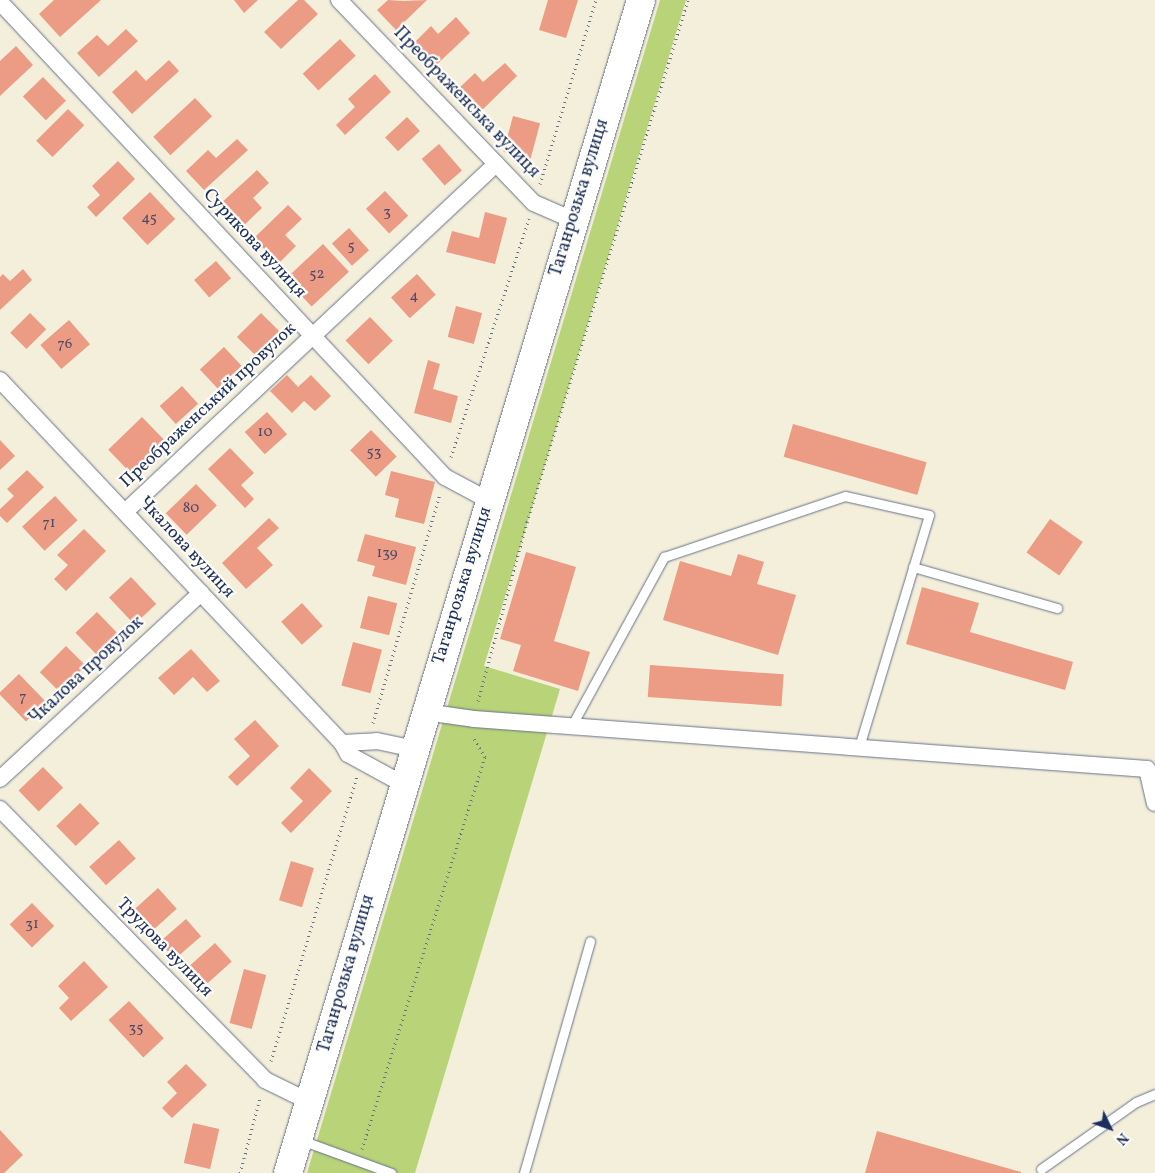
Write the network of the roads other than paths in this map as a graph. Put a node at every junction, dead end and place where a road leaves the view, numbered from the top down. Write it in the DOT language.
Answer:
graph roads {
  1 [pos="339,0"];
  2 [pos="641,0"];
  3 [pos="0,2"];
  4 [pos="496,164"];
  5 [pos="573,220"];
  6 [pos="312,336"];
  7 [pos="0,380"];
  8 [pos="488,500"];
  9 [pos="124,512"];
  10 [pos="913,567"];
  11 [pos="201,593"];
  12 [pos="1057,608"];
  13 [pos="425,712"];
  14 [pos="572,725"];
  15 [pos="342,743"];
  16 [pos="859,746"];
  17 [pos="414,748"];
  18 [pos="1151,769"];
  19 [pos="0,780"];
  20 [pos="403,784"];
  21 [pos="1155,803"];
  22 [pos="0,809"];
  23 [pos="590,941"];
  24 [pos="1155,1094"];
  25 [pos="310,1102"];
  26 [pos="298,1139"];
  27 [pos="1041,1168"];
  28 [pos="388,1172"];
  29 [pos="288,1173"];
  30 [pos="524,1173"];
  1 -- 4 [label="street, Преображенська вулиця"];
  2 -- 5 [label="highway, Таганрозька вулиця"];
  3 -- 6 [label="street, Сурикова вулиця"];
  4 -- 5 [label="street, Преображенська вулиця"];
  4 -- 6 [label="street, Преображенський провулок"];
  5 -- 8 [label="highway, Таганрозька вулиця"];
  6 -- 8 [label="street, Сурикова вулиця"];
  6 -- 9 [label="street, Преображенський провулок"];
  7 -- 9 [label="street, Чкалова вулиця"];
  8 -- 13 [label="highway, Таганрозька вулиця"];
  9 -- 11 [label="street, Чкалова вулиця"];
  10 -- 12 [label="lane"];
  10 -- 14 [label="lane"];
  10 -- 16 [label="lane"];
  11 -- 15 [label="street, Чкалова вулиця"];
  11 -- 19 [label="street, Чкалова провулок"];
  13 -- 14 [label="street"];
  13 -- 17 [label="highway, Таганрозька вулиця"];
  14 -- 16 [label="street"];
  15 -- 17 [label="street"];
  15 -- 20 [label="street, Чкалова вулиця"];
  16 -- 18 [label="street"];
  17 -- 20 [label="highway, Таганрозька вулиця"];
  18 -- 21 [label="street"];
  20 -- 25 [label="highway, Таганрозька вулиця"];
  22 -- 25 [label="street, Трудова вулиця"];
  23 -- 30 [label="lane"];
  24 -- 27 [label="lane"];
  25 -- 26 [label="highway, Таганрозька вулиця"];
  26 -- 28 [label="lane"];
  26 -- 29 [label="highway, Таганрозька вулиця"];
}
